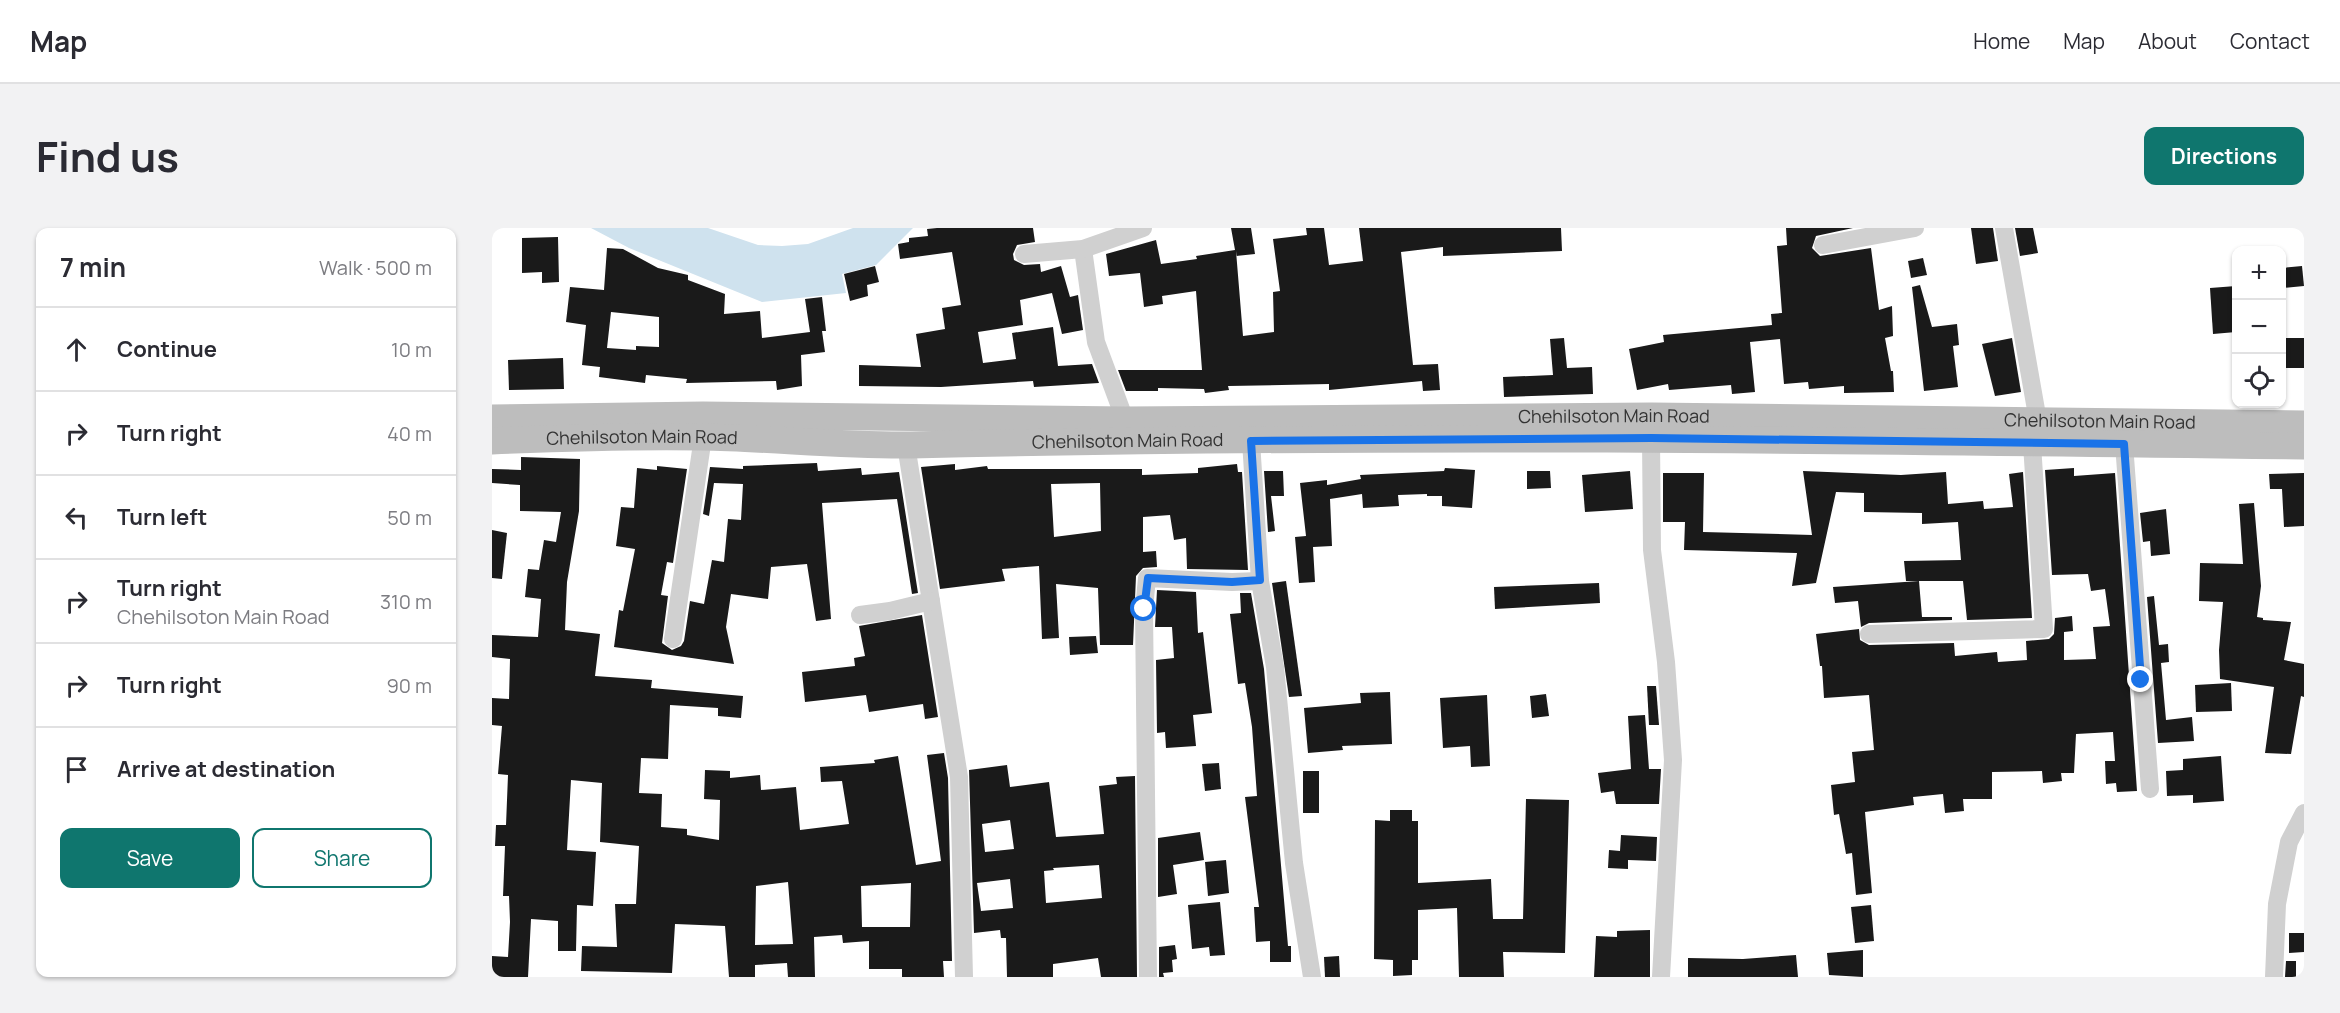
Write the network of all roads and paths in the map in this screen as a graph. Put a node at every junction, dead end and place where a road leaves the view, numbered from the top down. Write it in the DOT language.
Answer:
graph roads {
  1 [pos="1143,228"];
  2 [pos="1916,228"];
  3 [pos="2004,228"];
  4 [pos="1093,240"];
  5 [pos="1823,245"];
  6 [pos="1024,254"];
  7 [pos="492,418"];
  8 [pos="1125,420"];
  9 [pos="2304,424"];
  10 [pos="2035,433"];
  11 [pos="2097,433"];
  12 [pos="703,437"];
  13 [pos="1651,438"];
  14 [pos="492,441"];
  15 [pos="1251,441"];
  16 [pos="2124,444"];
  17 [pos="906,445"];
  18 [pos="2304,446"];
  19 [pos="1260,580"];
  20 [pos="931,601"];
  21 [pos="860,615"];
  22 [pos="1869,634"];
  23 [pos="673,639"];
  24 [pos="2150,789"];
  25 [pos="2304,813"];
  26 [pos="964,977"];
  27 [pos="1149,977"];
  28 [pos="1312,977"];
  29 [pos="1661,977"];
  30 [pos="2274,977"];
  1 -- 4 [label="street"];
  2 -- 5 [label="street"];
  3 -- 10 [label="street"];
  4 -- 6 [label="street"];
  4 -- 8 [label="street"];
  7 -- 8 [label="main road, Chehilsoton Main Road"];
  8 -- 10 [label="main road, Chehilsoton Main Road"];
  9 -- 11 [label="main road, Chehilsoton Main Road"];
  10 -- 11 [label="main road, Chehilsoton Main Road"];
  10 -- 13 [label="main road, Chehilsoton Main Road"];
  10 -- 22 [label="street"];
  11 -- 16 [label="main road, Chehilsoton Main Road"];
  12 -- 14 [label="main road, Chehilsoton Main Road"];
  12 -- 17 [label="main road, Chehilsoton Main Road"];
  12 -- 23 [label="street"];
  13 -- 15 [label="main road, Chehilsoton Main Road"];
  13 -- 29 [label="street"];
  15 -- 17 [label="main road, Chehilsoton Main Road"];
  15 -- 19 [label="street"];
  16 -- 18 [label="main road, Chehilsoton Main Road"];
  16 -- 24 [label="street"];
  17 -- 20 [label="street"];
  19 -- 27 [label="street"];
  19 -- 28 [label="street"];
  20 -- 21 [label="street"];
  20 -- 26 [label="street"];
  25 -- 30 [label="street"];
}
